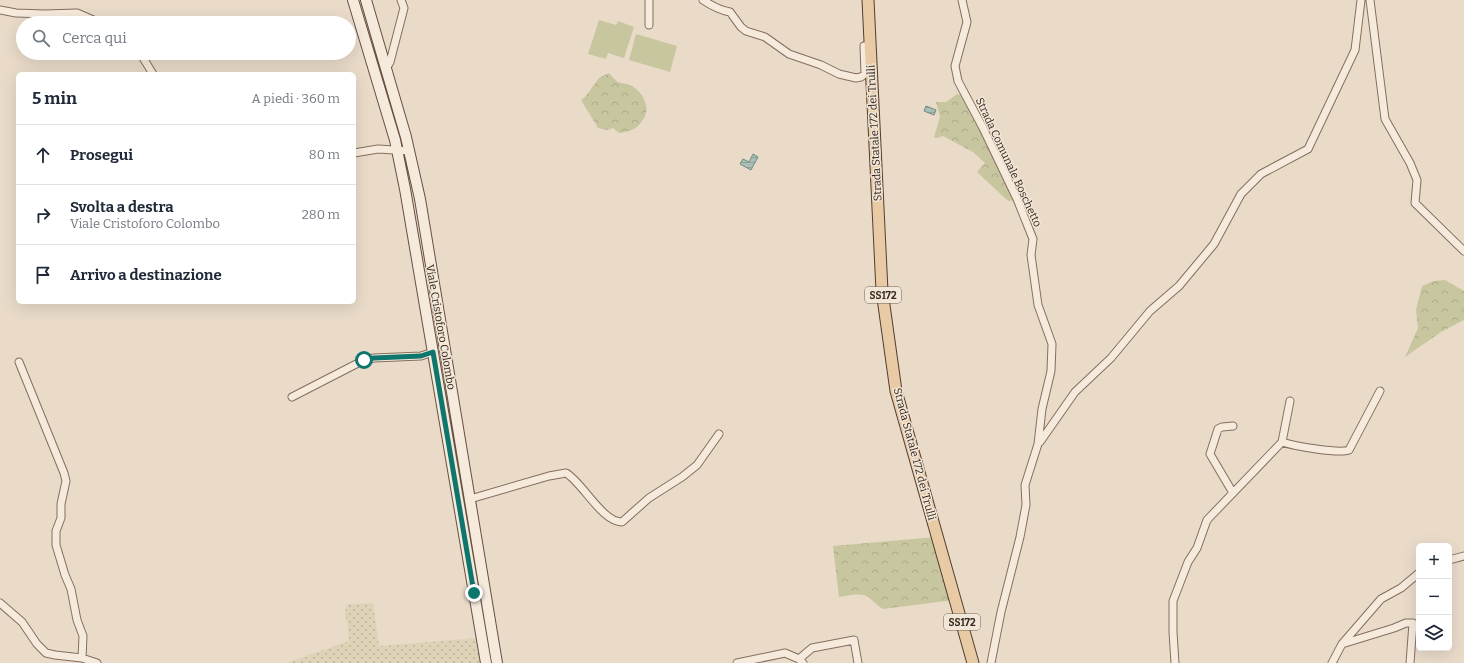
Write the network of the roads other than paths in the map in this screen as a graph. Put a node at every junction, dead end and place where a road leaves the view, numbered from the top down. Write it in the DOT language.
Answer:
graph roads {
  1 [pos="353,0"];
  2 [pos="366,0"];
  3 [pos="401,0"];
  4 [pos="649,0"];
  5 [pos="703,0"];
  6 [pos="868,0"];
  7 [pos="962,0"];
  8 [pos="1361,0"];
  9 [pos="1370,0"];
  10 [pos="0,10"];
  11 [pos="83,16"];
  12 [pos="649,25"];
  13 [pos="870,45"];
  14 [pos="144,60"];
  15 [pos="386,69"];
  16 [pos="152,72"];
  17 [pos="398,151"];
  18 [pos="410,151"];
  19 [pos="356,153"];
  20 [pos="1464,251"];
  21 [pos="433,352"];
  22 [pos="19,362"];
  23 [pos="1380,391"];
  24 [pos="292,397"];
  25 [pos="1290,401"];
  26 [pos="1233,426"];
  27 [pos="719,434"];
  28 [pos="1282,442"];
  29 [pos="1038,444"];
  30 [pos="1233,493"];
  31 [pos="470,499"];
  32 [pos="478,549"];
  33 [pos="467,551"];
  34 [pos="1464,556"];
  35 [pos="1452,559"];
  36 [pos="1416,575"];
  37 [pos="0,603"];
  38 [pos="1342,644"];
  39 [pos="82,658"];
  40 [pos="801,661"];
  41 [pos="97,663"];
  42 [pos="486,663"];
  43 [pos="497,663"];
  44 [pos="740,663"];
  45 [pos="858,663"];
  46 [pos="974,663"];
  47 [pos="991,663"];
  48 [pos="1175,663"];
  49 [pos="1332,663"];
  50 [pos="1410,663"];
  1 -- 17 [label="main road, Viale Cristoforo Colombo"];
  2 -- 15 [label="main road, Viale Cristoforo Colombo"];
  3 -- 15 [label="street"];
  4 -- 12 [label="street"];
  5 -- 13 [label="street"];
  6 -- 13 [label="main road, Strada Statale 172 dei Trulli / SS172"];
  7 -- 29 [label="street, Strada Comunale Boschetto"];
  8 -- 29 [label="street"];
  9 -- 20 [label="street"];
  10 -- 11 [label="street"];
  13 -- 46 [label="main road, Strada Statale 172 dei Trulli / SS172"];
  14 -- 16 [label="street"];
  15 -- 18 [label="main road, Viale Cristoforo Colombo"];
  17 -- 18 [label="street"];
  17 -- 19 [label="street"];
  17 -- 21 [label="main road, Viale Cristoforo Colombo"];
  18 -- 31 [label="main road, Viale Cristoforo Colombo"];
  21 -- 24 [label="street"];
  21 -- 33 [label="main road, Viale Cristoforo Colombo"];
  22 -- 39 [label="street"];
  23 -- 28 [label="street"];
  25 -- 28 [label="street"];
  26 -- 30 [label="street"];
  27 -- 31 [label="street"];
  28 -- 30 [label="street"];
  29 -- 47 [label="street, Strada Comunale Boschetto"];
  30 -- 48 [label="street"];
  31 -- 32 [label="main road, Viale Cristoforo Colombo"];
  32 -- 33 [label="street"];
  32 -- 43 [label="main road, Viale Cristoforo Colombo"];
  33 -- 42 [label="main road, Viale Cristoforo Colombo"];
  34 -- 35 [label="street"];
  36 -- 38 [label="street"];
  37 -- 39 [label="street"];
  38 -- 49 [label="street"];
  38 -- 50 [label="street"];
  39 -- 41 [label="street"];
  40 -- 44 [label="street"];
  40 -- 45 [label="street"];
}
